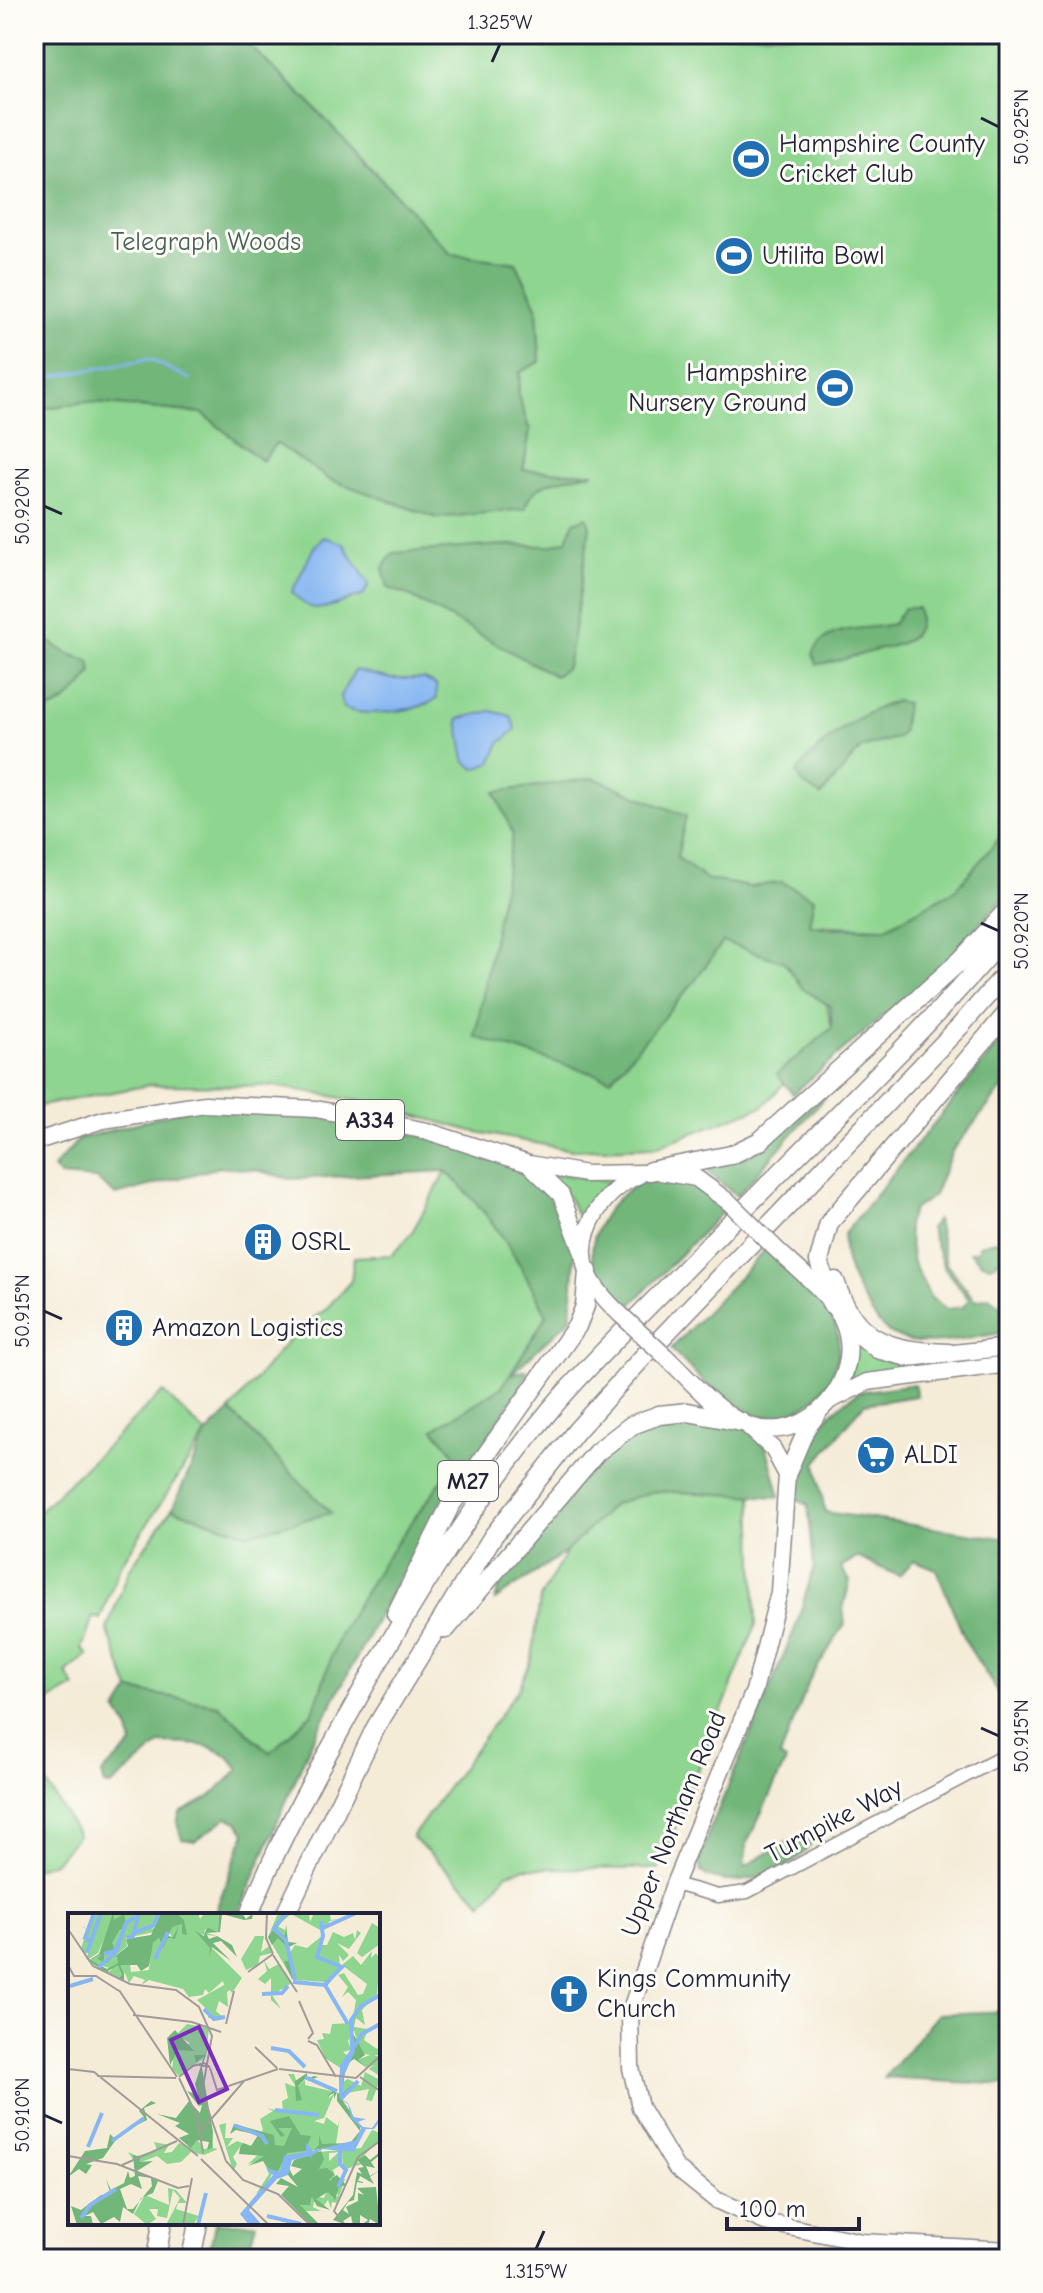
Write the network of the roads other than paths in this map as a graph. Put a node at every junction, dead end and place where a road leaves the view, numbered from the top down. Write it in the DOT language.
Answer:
graph roads {
  1 [pos="1009,908"];
  2 [pos="1009,932"];
  3 [pos="1009,970"];
  4 [pos="1009,1011"];
  5 [pos="34,1142"];
  6 [pos="529,1164"];
  7 [pos="646,1172"];
  8 [pos="847,1203"];
  9 [pos="587,1267"];
  10 [pos="831,1304"];
  11 [pos="843,1322"];
  12 [pos="1009,1347"];
  13 [pos="949,1353"];
  14 [pos="1009,1364"];
  15 [pos="833,1399"];
  16 [pos="819,1412"];
  17 [pos="744,1423"];
  18 [pos="787,1475"];
  19 [pos="397,1691"];
  20 [pos="356,1700"];
  21 [pos="1009,1753"];
  22 [pos="674,1884"];
  23 [pos="250,1913"];
  24 [pos="286,1913"];
  25 [pos="162,2225"];
  26 [pos="198,2225"];
  27 [pos="1009,2250"];
  28 [pos="156,2259"];
  29 [pos="191,2259"];
  1 -- 7 [label="highway"];
  2 -- 20 [label="highway, M27"];
  3 -- 19 [label="highway, M27"];
  4 -- 8 [label="highway"];
  5 -- 6 [label="main road, A334"];
  6 -- 7 [label="main road, A334"];
  6 -- 9 [label="main road, A334"];
  7 -- 9 [label="main road"];
  7 -- 10 [label="main road, bridge"];
  8 -- 10 [label="highway"];
  8 -- 13 [label="highway"];
  9 -- 17 [label="main road, bridge"];
  9 -- 20 [label="highway, M27"];
  10 -- 11 [label="main road"];
  11 -- 13 [label="main road"];
  11 -- 15 [label="main road"];
  12 -- 13 [label="main road"];
  14 -- 15 [label="main road"];
  15 -- 16 [label="main road"];
  16 -- 17 [label="main road"];
  16 -- 18 [label="main road, Upper Northam Road"];
  17 -- 18 [label="main road"];
  17 -- 19 [label="highway, M27"];
  18 -- 22 [label="main road, Upper Northam Road"];
  19 -- 24 [label="highway, M27"];
  20 -- 23 [label="highway, M27"];
  21 -- 22 [label="street, Turnpike Way"];
  22 -- 27 [label="main road, Upper Northam Road"];
  25 -- 28 [label="highway"];
  26 -- 29 [label="highway"];
}
